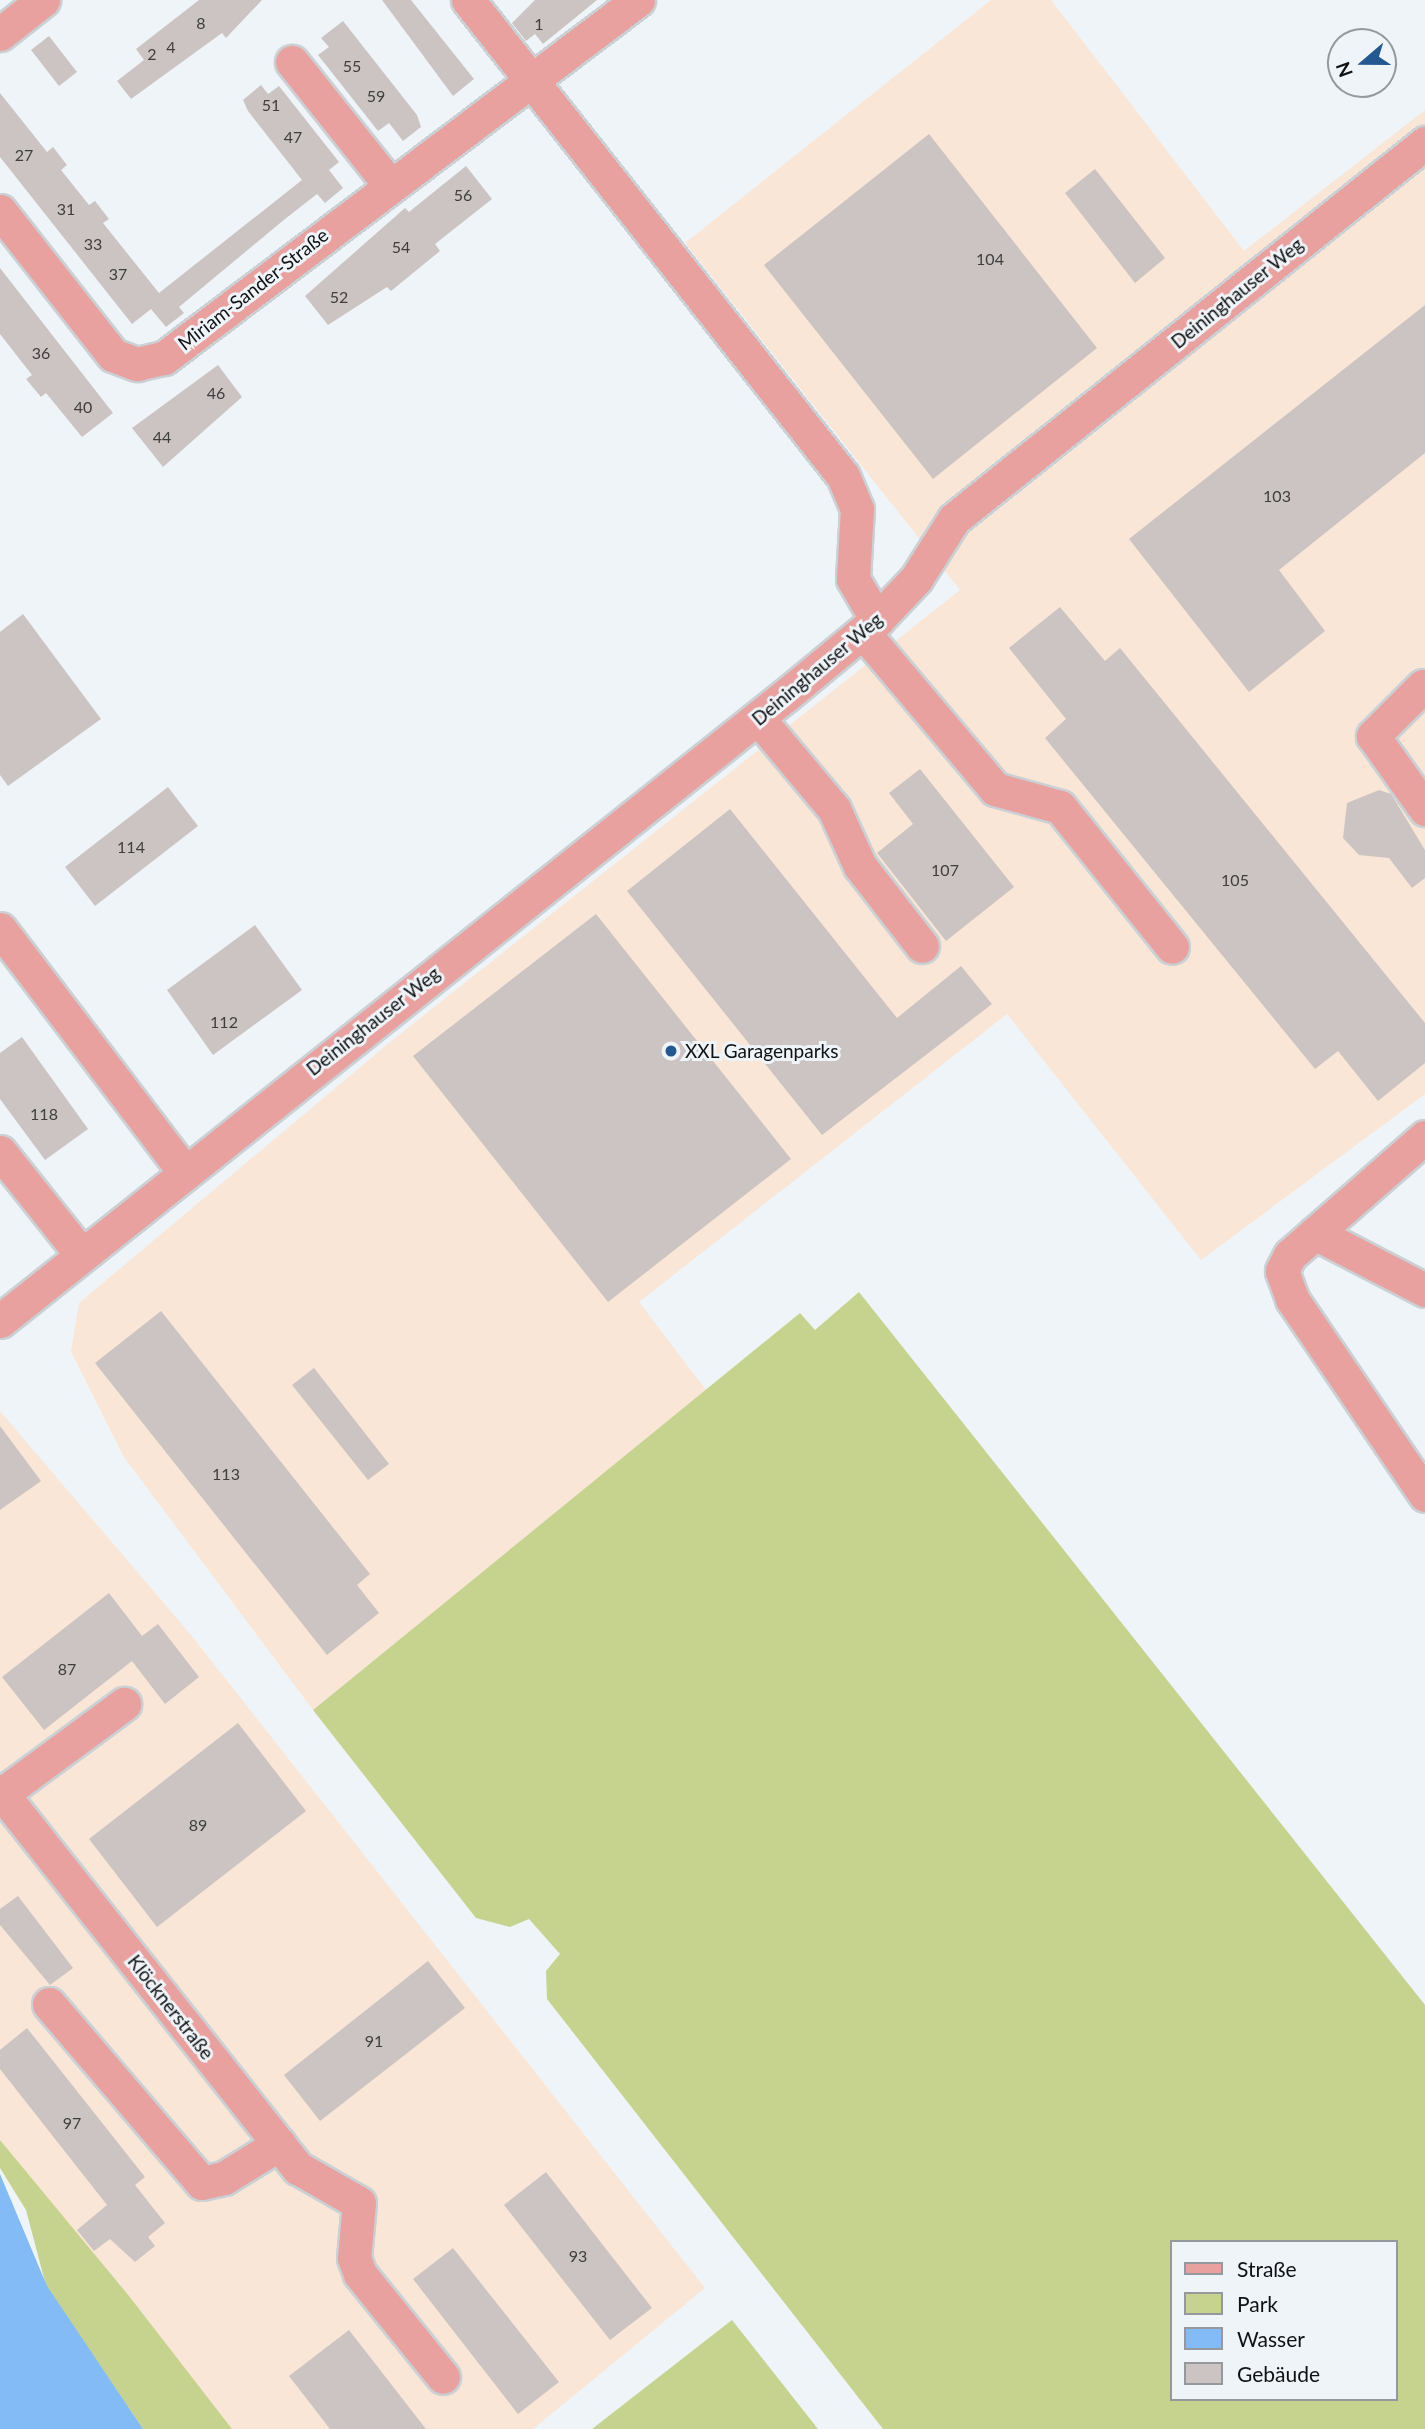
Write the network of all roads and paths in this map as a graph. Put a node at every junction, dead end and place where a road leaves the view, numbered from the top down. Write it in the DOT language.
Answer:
graph roads {
  1 [pos="43,0"];
  2 [pos="468,0"];
  3 [pos="638,0"];
  4 [pos="0,34"];
  5 [pos="292,62"];
  6 [pos="531,81"];
  7 [pos="1425,143"];
  8 [pos="389,184"];
  9 [pos="0,211"];
  10 [pos="870,626"];
  11 [pos="1423,685"];
  12 [pos="758,718"];
  13 [pos="1425,809"];
  14 [pos="0,929"];
  15 [pos="922,946"];
  16 [pos="1172,947"];
  17 [pos="1425,1137"];
  18 [pos="0,1152"];
  19 [pos="183,1170"];
  20 [pos="1315,1233"];
  21 [pos="81,1254"];
  22 [pos="1425,1290"];
  23 [pos="0,1321"];
  24 [pos="1425,1495"];
  25 [pos="124,1704"];
  26 [pos="1,1793"];
  27 [pos="49,2004"];
  28 [pos="279,2144"];
  29 [pos="443,2377"];
  1 -- 4 [label="street"];
  2 -- 6 [label="street"];
  3 -- 6 [label="street, Miriam-Sander-Straße"];
  5 -- 8 [label="street"];
  6 -- 8 [label="street, Miriam-Sander-Straße"];
  6 -- 10 [label="street"];
  7 -- 10 [label="street, Deininghauser Weg"];
  8 -- 9 [label="street, Miriam-Sander-Straße"];
  10 -- 12 [label="street, Deininghauser Weg"];
  10 -- 16 [label="street"];
  11 -- 13 [label="street"];
  12 -- 15 [label="street"];
  12 -- 19 [label="street, Deininghauser Weg"];
  14 -- 19 [label="street"];
  17 -- 20 [label="street"];
  18 -- 21 [label="street"];
  19 -- 21 [label="street, Deininghauser Weg"];
  20 -- 22 [label="street"];
  20 -- 24 [label="street"];
  21 -- 23 [label="street, Deininghauser Weg"];
  25 -- 26 [label="street"];
  26 -- 28 [label="street, Klöcknerstraße"];
  27 -- 28 [label="street"];
  28 -- 29 [label="street, Klöcknerstraße"];
}
